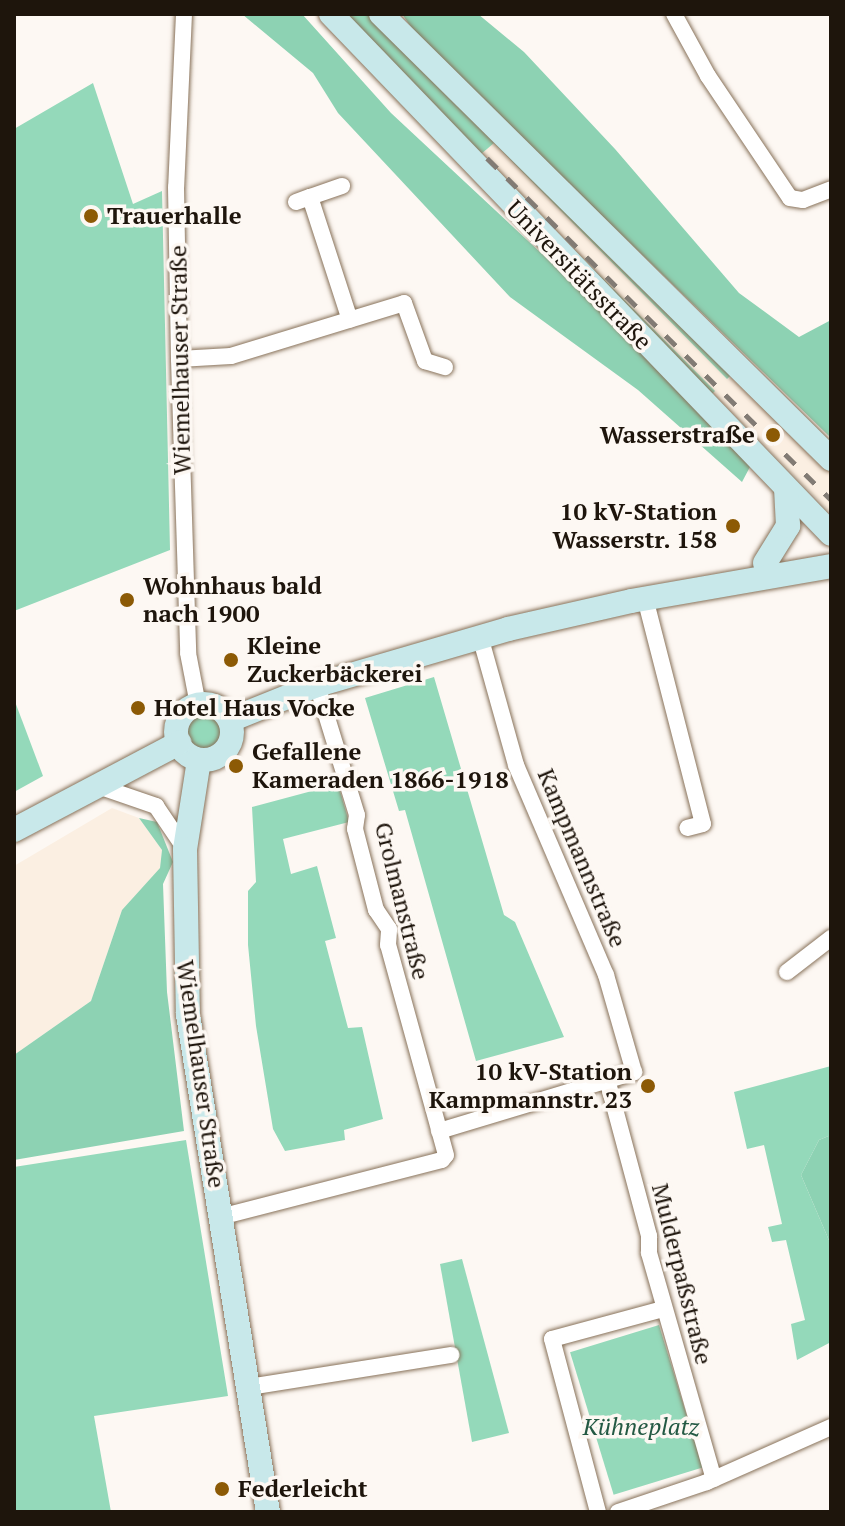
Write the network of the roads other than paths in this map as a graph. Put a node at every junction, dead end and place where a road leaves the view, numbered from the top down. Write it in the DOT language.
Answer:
graph roads {
  1 [pos="184,14"];
  2 [pos="331,14"];
  3 [pos="381,14"];
  4 [pos="674,14"];
  5 [pos="342,186"];
  6 [pos="831,189"];
  7 [pos="350,320"];
  8 [pos="179,359"];
  9 [pos="445,367"];
  10 [pos="831,459"];
  11 [pos="786,490"];
  12 [pos="831,534"];
  13 [pos="831,551"];
  14 [pos="765,563"];
  15 [pos="831,566"];
  16 [pos="671,594"];
  17 [pos="645,598"];
  18 [pos="480,636"];
  19 [pos="317,685"];
  20 [pos="198,705"];
  21 [pos="230,720"];
  22 [pos="179,743"];
  23 [pos="199,760"];
  24 [pos="95,785"];
  25 [pos="687,828"];
  26 [pos="14,830"];
  27 [pos="185,849"];
  28 [pos="831,938"];
  29 [pos="787,972"];
  30 [pos="607,1079"];
  31 [pos="439,1131"];
  32 [pos="220,1217"];
  33 [pos="663,1309"];
  34 [pos="451,1355"];
  35 [pos="249,1387"];
  36 [pos="831,1427"];
  37 [pos="714,1479"];
  38 [pos="268,1512"];
  39 [pos="598,1512"];
  40 [pos="618,1512"];
  1 -- 8 [label="street, Wiemelhauser Straße"];
  2 -- 11 [label="main road, Universitätsstraße"];
  3 -- 10 [label="main road, Universitätsstraße"];
  4 -- 6 [label="street"];
  5 -- 7 [label="street"];
  7 -- 8 [label="street"];
  7 -- 9 [label="street"];
  8 -- 20 [label="street, Wiemelhauser Straße"];
  11 -- 12 [label="main road, Universitätsstraße"];
  11 -- 14 [label="main road"];
  13 -- 14 [label="main road"];
  14 -- 16 [label="main road"];
  15 -- 16 [label="main road"];
  16 -- 17 [label="main road"];
  17 -- 18 [label="main road"];
  17 -- 25 [label="street"];
  18 -- 19 [label="main road"];
  18 -- 30 [label="street, Kampmannstraße"];
  19 -- 21 [label="main road"];
  19 -- 31 [label="street, Grolmanstraße"];
  20 -- 21 [label="main road"];
  20 -- 22 [label="main road"];
  21 -- 23 [label="main road"];
  22 -- 23 [label="main road"];
  22 -- 24 [label="main road"];
  23 -- 27 [label="main road, Wiemelhauser Straße"];
  24 -- 26 [label="main road"];
  24 -- 27 [label="street"];
  27 -- 32 [label="main road, Wiemelhauser Straße"];
  28 -- 29 [label="street"];
  30 -- 31 [label="street"];
  30 -- 33 [label="street, Mulderpaßstraße"];
  31 -- 32 [label="street"];
  32 -- 35 [label="main road, Wiemelhauser Straße"];
  33 -- 37 [label="street, Mulderpaßstraße"];
  33 -- 39 [label="street"];
  34 -- 35 [label="street"];
  35 -- 38 [label="main road, Wiemelhauser Straße"];
  36 -- 37 [label="street"];
  37 -- 40 [label="street"];
}
